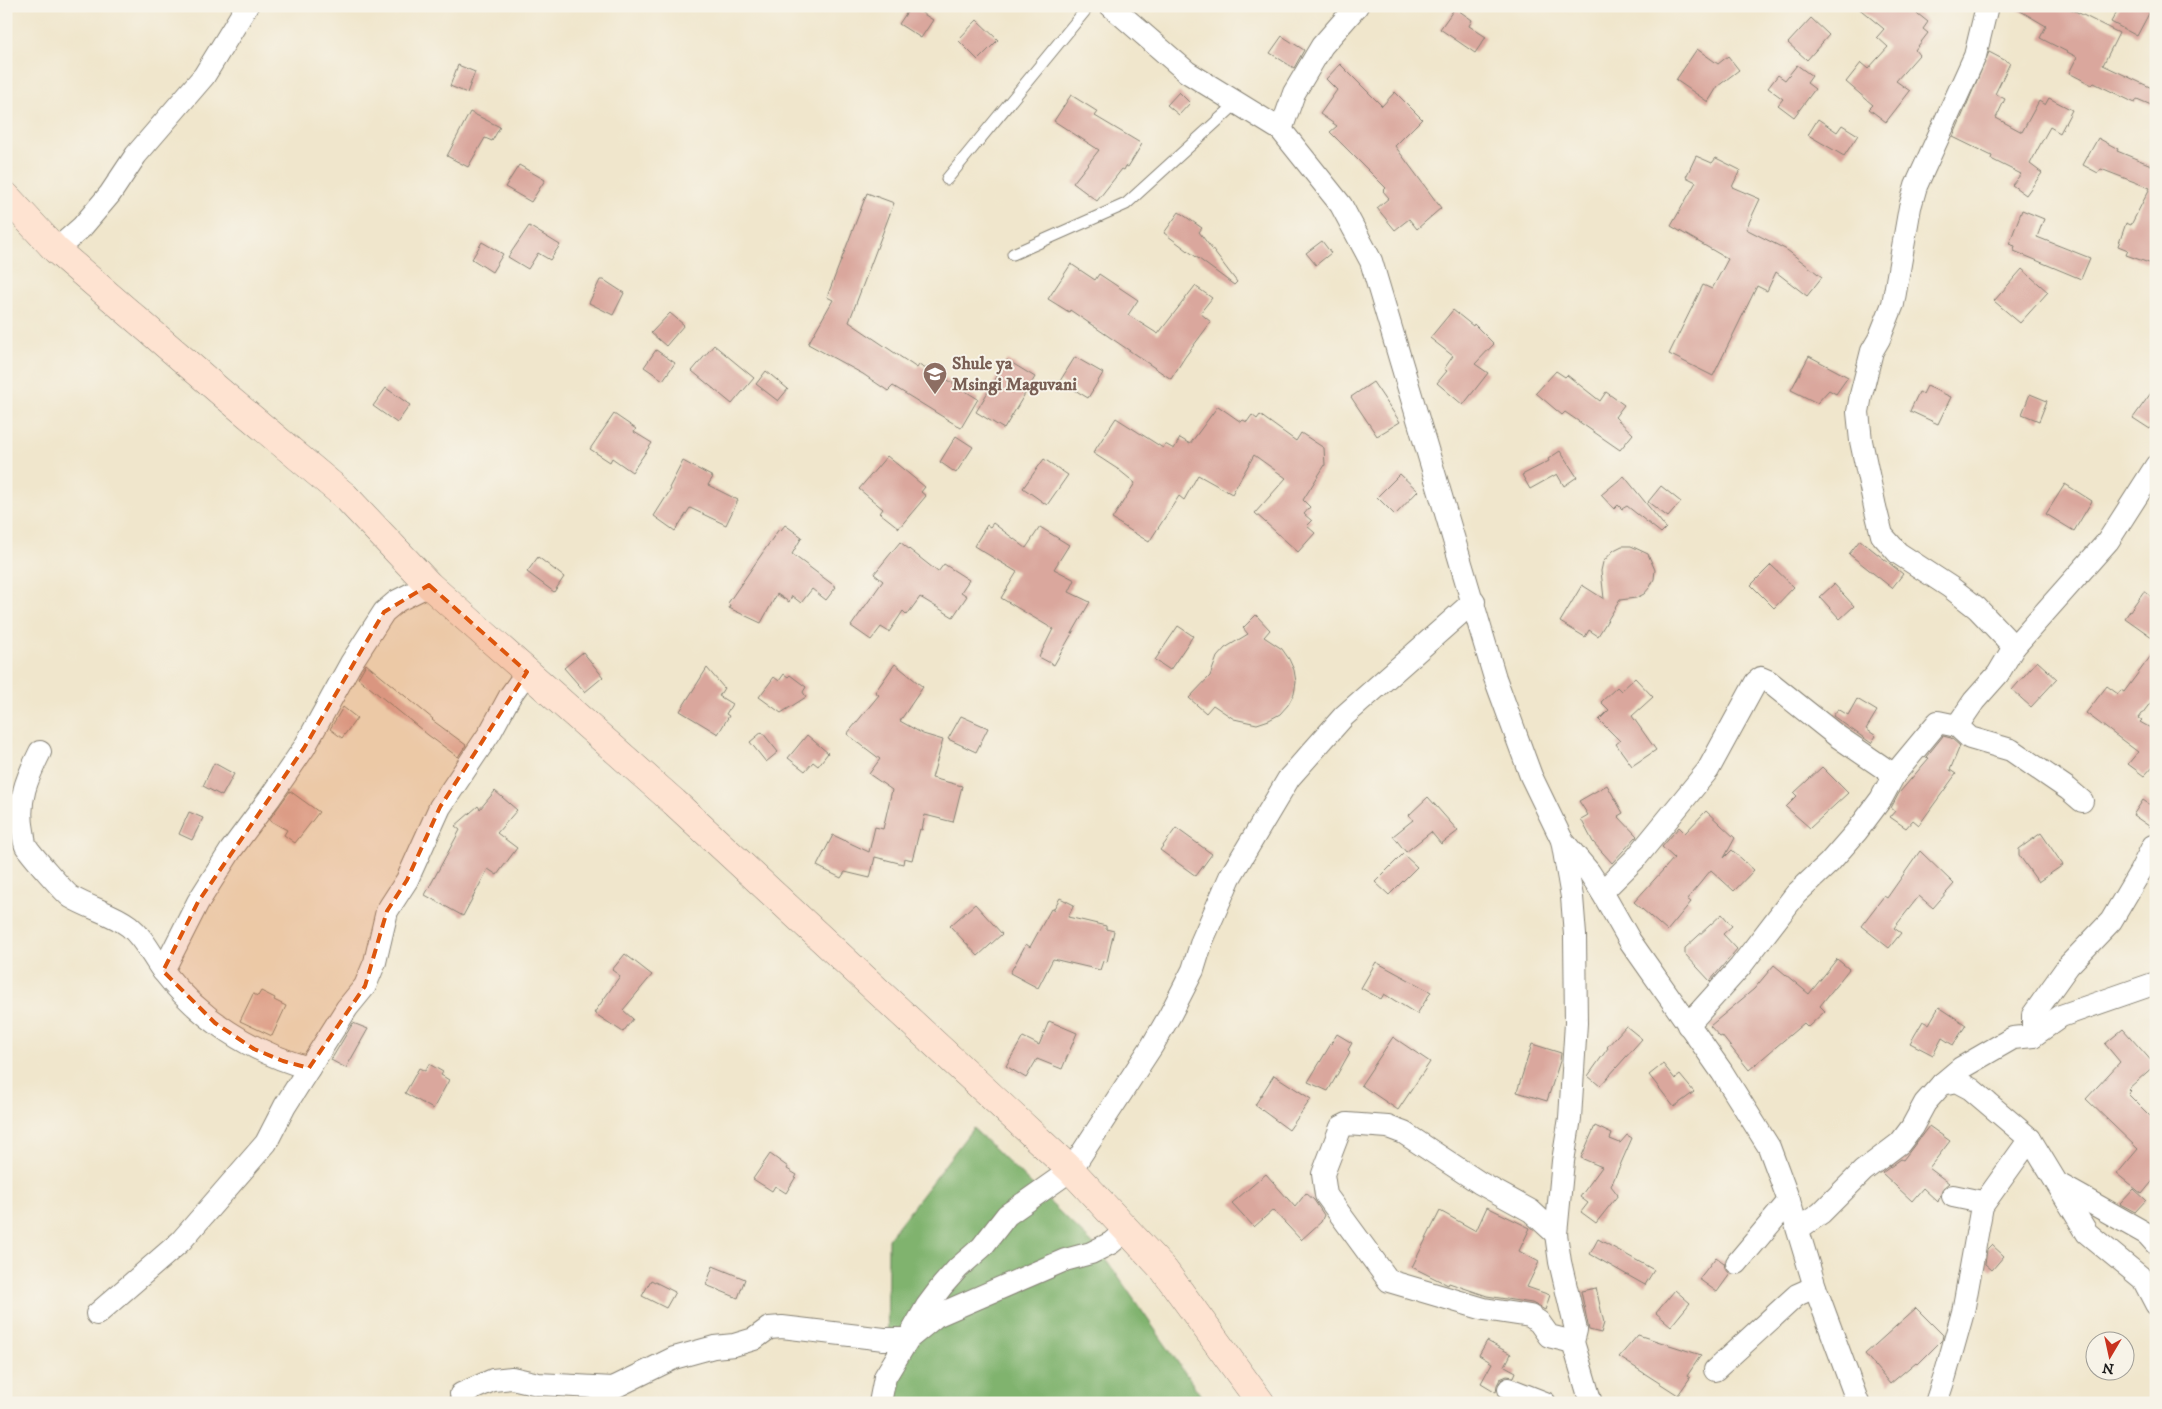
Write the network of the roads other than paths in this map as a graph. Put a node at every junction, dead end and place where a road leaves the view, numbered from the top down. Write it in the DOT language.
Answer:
graph roads {
  1 [pos="247,6"];
  2 [pos="1089,6"];
  3 [pos="1111,6"];
  4 [pos="1357,6"];
  5 [pos="1987,6"];
  6 [pos="1237,103"];
  7 [pos="1281,130"];
  8 [pos="947,179"];
  9 [pos="6,196"];
  10 [pos="56,250"];
  11 [pos="1013,254"];
  12 [pos="2156,466"];
  13 [pos="429,584"];
  14 [pos="1474,601"];
  15 [pos="2014,647"];
  16 [pos="527,672"];
  17 [pos="1956,726"];
  18 [pos="40,752"];
  19 [pos="1894,775"];
  20 [pos="2082,801"];
  21 [pos="1562,840"];
  22 [pos="2155,844"];
  23 [pos="1602,892"];
  24 [pos="163,971"];
  25 [pos="2156,982"];
  26 [pos="1688,1024"];
  27 [pos="2033,1036"];
  28 [pos="309,1068"];
  29 [pos="1942,1084"];
  30 [pos="2030,1139"];
  31 [pos="1071,1170"];
  32 [pos="2059,1184"];
  33 [pos="1952,1196"];
  34 [pos="1789,1201"];
  35 [pos="1982,1206"];
  36 [pos="1798,1229"];
  37 [pos="1126,1230"];
  38 [pos="1556,1234"];
  39 [pos="2156,1244"];
  40 [pos="1737,1263"];
  41 [pos="1815,1287"];
  42 [pos="2156,1304"];
  43 [pos="96,1314"];
  44 [pos="908,1339"];
  45 [pos="1572,1342"];
  46 [pos="1715,1370"];
  47 [pos="1509,1389"];
  48 [pos="462,1394"];
  49 [pos="880,1403"];
  50 [pos="1261,1403"];
  51 [pos="1545,1403"];
  52 [pos="1591,1403"];
  53 [pos="1858,1403"];
  54 [pos="1936,1403"];
  1 -- 10 [label="street"];
  2 -- 8 [label="lane"];
  3 -- 6 [label="street"];
  4 -- 7 [label="street"];
  5 -- 15 [label="street"];
  6 -- 7 [label="street"];
  6 -- 11 [label="lane"];
  7 -- 14 [label="street"];
  9 -- 10 [label="street"];
  10 -- 13 [label="street"];
  12 -- 15 [label="street"];
  13 -- 16 [label="street"];
  13 -- 24 [label="street"];
  14 -- 21 [label="street"];
  14 -- 31 [label="street"];
  15 -- 17 [label="street"];
  16 -- 28 [label="street"];
  16 -- 31 [label="street"];
  17 -- 19 [label="street"];
  17 -- 20 [label="street"];
  18 -- 24 [label="street"];
  19 -- 23 [label="street"];
  19 -- 26 [label="street"];
  21 -- 23 [label="street"];
  21 -- 38 [label="street"];
  22 -- 27 [label="street"];
  23 -- 26 [label="street"];
  24 -- 28 [label="street"];
  25 -- 27 [label="street"];
  26 -- 34 [label="street"];
  27 -- 29 [label="street"];
  28 -- 43 [label="street"];
  29 -- 30 [label="street"];
  29 -- 36 [label="street"];
  30 -- 32 [label="street"];
  30 -- 35 [label="street"];
  31 -- 37 [label="street"];
  31 -- 44 [label="street"];
  32 -- 39 [label="street"];
  32 -- 42 [label="street"];
  33 -- 35 [label="street"];
  34 -- 36 [label="street"];
  34 -- 40 [label="street"];
  35 -- 54 [label="street"];
  36 -- 41 [label="street"];
  37 -- 44 [label="street"];
  37 -- 50 [label="street"];
  38 -- 45 [label="street"];
  38 -- 45 [label="street"];
  41 -- 46 [label="street"];
  41 -- 53 [label="street"];
  44 -- 48 [label="street"];
  44 -- 49 [label="street"];
  45 -- 52 [label="street"];
  47 -- 51 [label="street"];
}
